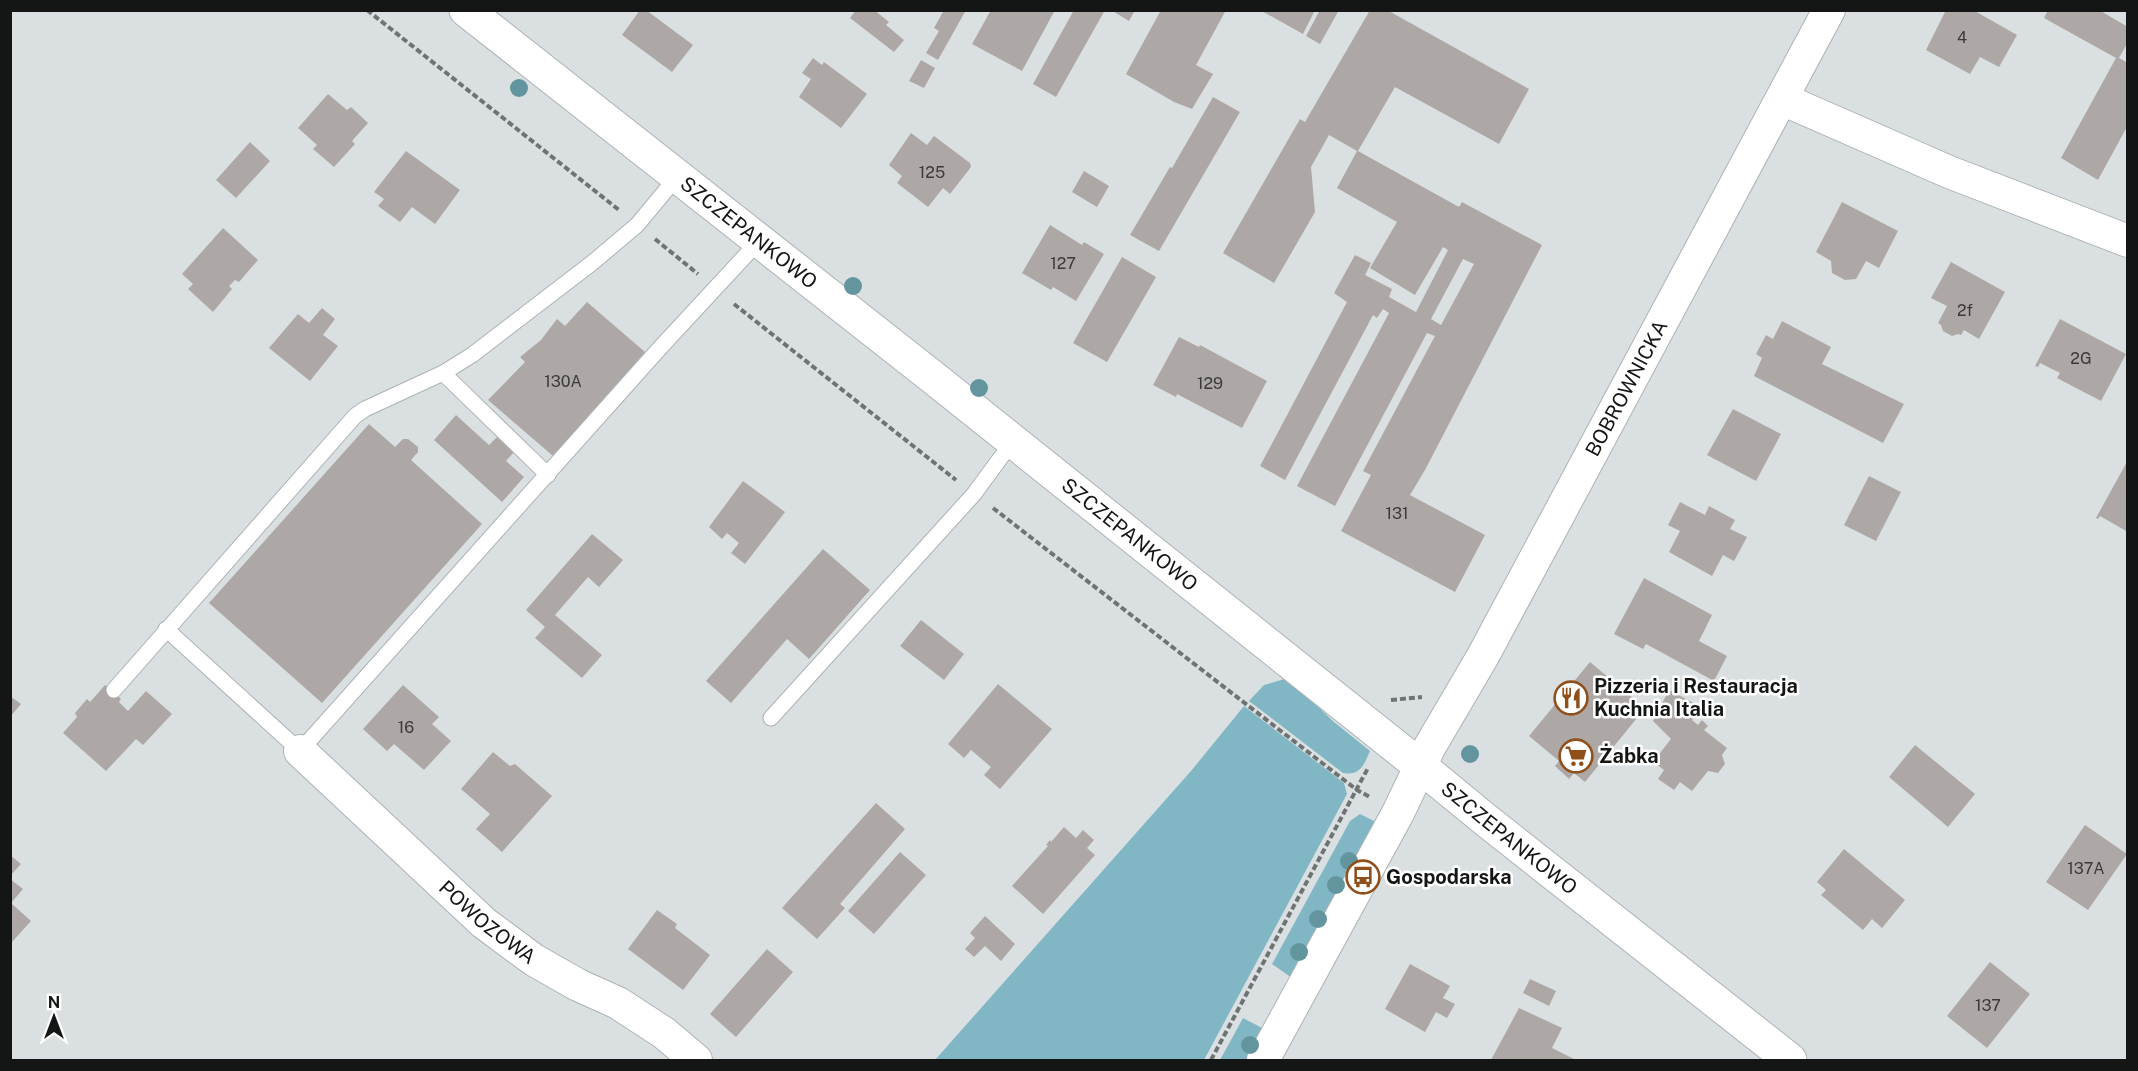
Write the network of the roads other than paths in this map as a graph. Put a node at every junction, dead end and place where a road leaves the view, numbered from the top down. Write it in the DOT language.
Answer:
graph roads {
  1 [pos="466,10"];
  2 [pos="1829,10"];
  3 [pos="1782,99"];
  4 [pos="677,177"];
  5 [pos="759,241"];
  6 [pos="2127,241"];
  7 [pos="442,374"];
  8 [pos="1013,441"];
  9 [pos="548,475"];
  10 [pos="166,629"];
  11 [pos="114,690"];
  12 [pos="771,718"];
  13 [pos="300,752"];
  14 [pos="1420,766"];
  15 [pos="696,1060"];
  16 [pos="1263,1060"];
  17 [pos="1790,1060"];
  1 -- 4 [label="street, SZCZEPANKOWO"];
  2 -- 3 [label="street, BOBROWNICKA"];
  3 -- 6 [label="street"];
  3 -- 14 [label="street, BOBROWNICKA"];
  4 -- 5 [label="street, SZCZEPANKOWO"];
  4 -- 7 [label="lane"];
  5 -- 8 [label="street, SZCZEPANKOWO"];
  5 -- 9 [label="lane"];
  7 -- 9 [label="lane"];
  7 -- 10 [label="lane"];
  8 -- 12 [label="lane"];
  8 -- 14 [label="street, SZCZEPANKOWO"];
  9 -- 13 [label="lane"];
  10 -- 11 [label="lane"];
  10 -- 13 [label="lane"];
  13 -- 15 [label="street, POWOZOWA"];
  14 -- 16 [label="street"];
  14 -- 17 [label="street, SZCZEPANKOWO"];
}
